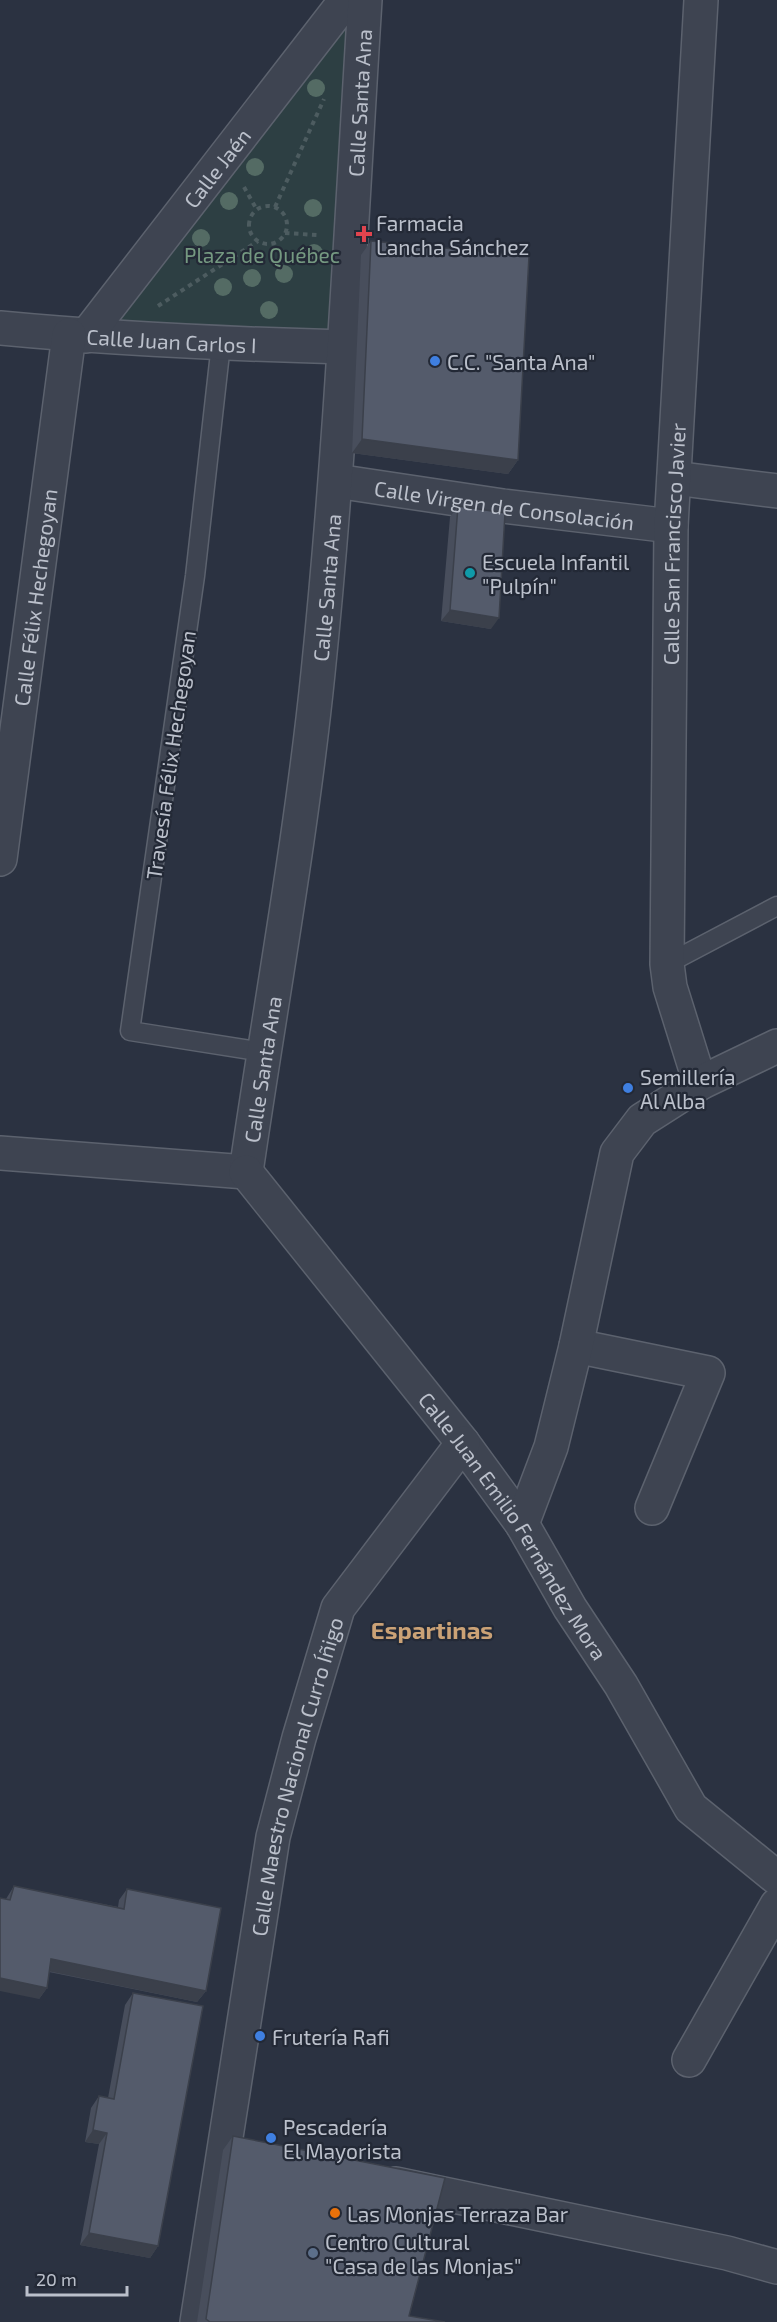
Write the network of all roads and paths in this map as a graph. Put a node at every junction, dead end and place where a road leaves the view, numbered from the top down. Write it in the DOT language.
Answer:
graph roads {
  1 [pos="346,0"];
  2 [pos="365,0"];
  3 [pos="701,0"];
  4 [pos="326,95"];
  5 [pos="274,207"];
  6 [pos="258,241"];
  7 [pos="0,328"];
  8 [pos="88,336"];
  9 [pos="221,344"];
  10 [pos="345,347"];
  11 [pos="674,478"];
  12 [pos="336,481"];
  13 [pos="777,491"];
  14 [pos="671,526"];
  15 [pos="0,859"];
  16 [pos="777,906"];
  17 [pos="667,964"];
  18 [pos="777,1046"];
  19 [pos="263,1052"];
  20 [pos="700,1083"];
  21 [pos="0,1153"];
  22 [pos="246,1172"];
  23 [pos="576,1346"];
  24 [pos="463,1443"];
  25 [pos="652,1508"];
  26 [pos="522,1524"];
  27 [pos="777,1878"];
  28 [pos="777,1905"];
  29 [pos="689,2060"];
  30 [pos="223,2150"];
  31 [pos="257,2157"];
  32 [pos="368,2179"];
  33 [pos="777,2267"];
  34 [pos="197,2322"];
  1 -- 8 [label="street, Calle Jaén"];
  2 -- 10 [label="street, Calle Santa Ana"];
  3 -- 11 [label="street, Calle San Francisco Javier"];
  4 -- 5 [label="path"];
  5 -- 6 [label="path"];
  5 -- 6 [label="path"];
  6 -- 8 [label="path"];
  7 -- 8 [label="street, Calle Juan Carlos I"];
  8 -- 9 [label="street, Calle Juan Carlos I"];
  8 -- 15 [label="street, Calle Félix Hechegoyan"];
  9 -- 10 [label="street, Calle Juan Carlos I"];
  9 -- 19 [label="lane, Travesía Félix Hechegoyan"];
  10 -- 12 [label="street, Calle Santa Ana"];
  11 -- 13 [label="street"];
  11 -- 14 [label="street, Calle San Francisco Javier"];
  12 -- 14 [label="street, Calle Virgen de Consolación"];
  12 -- 19 [label="street, Calle Santa Ana"];
  14 -- 17 [label="street, Calle San Francisco Javier"];
  16 -- 17 [label="lane"];
  17 -- 20 [label="street, Calle San Francisco Javier"];
  18 -- 20 [label="street"];
  19 -- 22 [label="street, Calle Santa Ana"];
  20 -- 23 [label="street"];
  21 -- 22 [label="street"];
  22 -- 24 [label="street, Calle Juan Emilio Fernández Mora"];
  23 -- 25 [label="street"];
  23 -- 26 [label="street"];
  24 -- 26 [label="street, Calle Juan Emilio Fernández Mora"];
  24 -- 30 [label="street, Calle Maestro Nacional Curro Íñigo"];
  26 -- 27 [label="street, Calle Juan Emilio Fernández Mora"];
  28 -- 29 [label="street"];
  30 -- 31 [label="street"];
  30 -- 34 [label="street, Calle Maestro Nacional Curro Íñigo"];
  32 -- 33 [label="street"];
}
